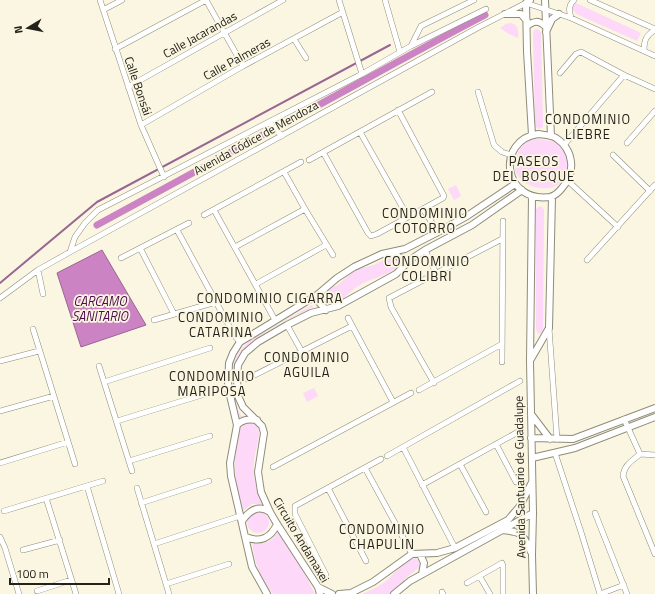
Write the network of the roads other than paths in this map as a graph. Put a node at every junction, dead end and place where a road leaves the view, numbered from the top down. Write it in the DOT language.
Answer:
graph roads {
  1 [pos="100,0"];
  2 [pos="122,0"];
  3 [pos="206,0"];
  4 [pos="283,0"];
  5 [pos="339,0"];
  6 [pos="385,0"];
  7 [pos="474,0"];
  8 [pos="545,0"];
  9 [pos="574,0"];
  10 [pos="590,0"];
  11 [pos="528,1"];
  12 [pos="545,8"];
  13 [pos="486,9"];
  14 [pos="103,10"];
  15 [pos="343,12"];
  16 [pos="505,14"];
  17 [pos="559,14"];
  18 [pos="571,18"];
  19 [pos="527,23"];
  20 [pos="545,26"];
  21 [pos="655,30"];
  22 [pos="225,33"];
  23 [pos="546,34"];
  24 [pos="294,39"];
  25 [pos="411,46"];
  26 [pos="115,49"];
  27 [pos="644,50"];
  28 [pos="400,52"];
  29 [pos="655,56"];
  30 [pos="306,58"];
  31 [pos="243,66"];
  32 [pos="560,73"];
  33 [pos="362,74"];
  34 [pos="624,75"];
  35 [pos="128,87"];
  36 [pos="655,88"];
  37 [pos="432,92"];
  38 [pos="478,92"];
  39 [pos="398,110"];
  40 [pos="655,111"];
  41 [pos="269,123"];
  42 [pos="141,125"];
  43 [pos="360,132"];
  44 [pos="532,135"];
  45 [pos="282,136"];
  46 [pos="551,136"];
  47 [pos="627,143"];
  48 [pos="564,145"];
  49 [pos="323,152"];
  50 [pos="512,155"];
  51 [pos="613,155"];
  52 [pos="309,160"];
  53 [pos="301,162"];
  54 [pos="284,172"];
  55 [pos="164,177"];
  56 [pos="568,181"];
  57 [pos="515,184"];
  58 [pos="655,185"];
  59 [pos="522,190"];
  60 [pos="650,191"];
  61 [pos="532,196"];
  62 [pos="552,197"];
  63 [pos="305,209"];
  64 [pos="423,209"];
  65 [pos="214,210"];
  66 [pos="204,215"];
  67 [pos="408,217"];
  68 [pos="503,221"];
  69 [pos="189,223"];
  70 [pos="618,227"];
  71 [pos="177,230"];
  72 [pos="438,232"];
  73 [pos="502,239"];
  74 [pos="326,244"];
  75 [pos="235,247"];
  76 [pos="140,248"];
  77 [pos="425,250"];
  78 [pos="70,252"];
  79 [pos="392,252"];
  80 [pos="333,255"];
  81 [pos="121,258"];
  82 [pos="587,260"];
  83 [pos="404,266"];
  84 [pos="38,270"];
  85 [pos="436,273"];
  86 [pos="256,284"];
  87 [pos="44,294"];
  88 [pos="317,295"];
  89 [pos="0,298"];
  90 [pos="216,302"];
  91 [pos="326,310"];
  92 [pos="174,314"];
  93 [pos="348,318"];
  94 [pos="154,320"];
  95 [pos="275,320"];
  96 [pos="287,325"];
  97 [pos="352,326"];
  98 [pos="549,328"];
  99 [pos="33,329"];
  100 [pos="530,331"];
  101 [pos="543,339"];
  102 [pos="240,342"];
  103 [pos="502,344"];
  104 [pos="210,348"];
  105 [pos="39,350"];
  106 [pos="302,352"];
  107 [pos="530,360"];
  108 [pos="0,361"];
  109 [pos="502,362"];
  110 [pos="99,366"];
  111 [pos="247,379"];
  112 [pos="520,380"];
  113 [pos="104,382"];
  114 [pos="434,383"];
  115 [pos="228,387"];
  116 [pos="419,390"];
  117 [pos="411,393"];
  118 [pos="54,396"];
  119 [pos="393,402"];
  120 [pos="655,408"];
  121 [pos="0,411"];
  122 [pos="531,414"];
  123 [pos="655,418"];
  124 [pos="624,419"];
  125 [pos="258,420"];
  126 [pos="117,421"];
  127 [pos="237,425"];
  128 [pos="627,427"];
  129 [pos="518,432"];
  130 [pos="210,436"];
  131 [pos="531,438"];
  132 [pos="554,439"];
  133 [pos="68,442"];
  134 [pos="496,444"];
  135 [pos="403,447"];
  136 [pos="555,453"];
  137 [pos="640,454"];
  138 [pos="655,455"];
  139 [pos="387,456"];
  140 [pos="381,458"];
  141 [pos="532,458"];
  142 [pos="129,461"];
  143 [pos="0,463"];
  144 [pos="75,464"];
  145 [pos="460,464"];
  146 [pos="273,467"];
  147 [pos="365,468"];
  148 [pos="132,472"];
  149 [pos="103,481"];
  150 [pos="209,481"];
  151 [pos="532,481"];
  152 [pos="516,482"];
  153 [pos="422,485"];
  154 [pos="87,486"];
  155 [pos="137,488"];
  156 [pos="328,488"];
  157 [pos="46,498"];
  158 [pos="141,503"];
  159 [pos="4,511"];
  160 [pos="270,512"];
  161 [pos="486,512"];
  162 [pos="533,513"];
  163 [pos="595,513"];
  164 [pos="239,518"];
  165 [pos="277,524"];
  166 [pos="502,530"];
  167 [pos="0,537"];
  168 [pos="246,537"];
  169 [pos="60,540"];
  170 [pos="154,544"];
  171 [pos="455,548"];
  172 [pos="23,550"];
  173 [pos="412,554"];
  174 [pos="420,554"];
  175 [pos="655,554"];
  176 [pos="532,555"];
  177 [pos="366,561"];
  178 [pos="229,564"];
  179 [pos="422,574"];
  180 [pos="326,575"];
  181 [pos="480,577"];
  182 [pos="71,580"];
  183 [pos="467,583"];
  184 [pos="166,584"];
  185 [pos="624,584"];
  186 [pos="318,587"];
  187 [pos="37,591"];
  188 [pos="19,594"];
  189 [pos="76,594"];
  190 [pos="119,594"];
  191 [pos="169,594"];
  192 [pos="267,594"];
  193 [pos="320,594"];
  194 [pos="332,594"];
  195 [pos="339,594"];
  196 [pos="396,594"];
  197 [pos="490,594"];
  198 [pos="503,594"];
  199 [pos="533,594"];
  200 [pos="600,594"];
  201 [pos="627,594"];
  1 -- 14 [label="street, Calle Bonsái"];
  2 -- 14 [label="street"];
  3 -- 22 [label="street"];
  3 -- 26 [label="street"];
  4 -- 22 [label="street, Calle Jacarandas"];
  5 -- 15 [label="street"];
  6 -- 28 [label="street"];
  7 -- 25 [label="street"];
  8 -- 12 [label="street"];
  9 -- 18 [label="street"];
  10 -- 21 [label="street"];
  11 -- 12 [label="street"];
  11 -- 16 [label="street, Avenida Códice de Mendoza"];
  11 -- 19 [label="street"];
  12 -- 17 [label="street"];
  12 -- 20 [label="street"];
  13 -- 25 [label="street"];
  14 -- 26 [label="street, Calle Bonsái"];
  15 -- 24 [label="street, Calle Palmeras"];
  15 -- 33 [label="street"];
  16 -- 19 [label="street"];
  16 -- 45 [label="street, Avenida Códice de Mendoza"];
  17 -- 18 [label="street"];
  17 -- 23 [label="street"];
  18 -- 27 [label="street"];
  19 -- 20 [label="street"];
  19 -- 44 [label="street"];
  20 -- 23 [label="street"];
  21 -- 27 [label="street"];
  22 -- 31 [label="street"];
  22 -- 35 [label="street, Calle Jacarandas"];
  23 -- 46 [label="street"];
  24 -- 30 [label="street"];
  24 -- 31 [label="street, Calle Palmeras"];
  25 -- 28 [label="street"];
  26 -- 35 [label="street, Calle Bonsái"];
  27 -- 29 [label="street"];
  28 -- 33 [label="street"];
  31 -- 42 [label="street, Calle Palmeras"];
  32 -- 34 [label="street"];
  33 -- 41 [label="street"];
  34 -- 36 [label="street"];
  34 -- 48 [label="street"];
  35 -- 42 [label="street, Calle Bonsái"];
  37 -- 39 [label="street"];
  38 -- 50 [label="street"];
  39 -- 43 [label="street"];
  39 -- 64 [label="street"];
  40 -- 47 [label="street"];
  41 -- 45 [label="street"];
  41 -- 55 [label="street"];
  42 -- 55 [label="street, Calle Bonsái"];
  43 -- 49 [label="street"];
  43 -- 67 [label="street"];
  44 -- 46 [label="street"];
  44 -- 50 [label="street"];
  45 -- 78 [label="street, Avenida Códice de Mendoza"];
  46 -- 48 [label="street"];
  48 -- 56 [label="street"];
  49 -- 52 [label="street"];
  49 -- 67 [label="street"];
  50 -- 57 [label="street"];
  51 -- 60 [label="street"];
  53 -- 54 [label="street"];
  54 -- 63 [label="street"];
  54 -- 65 [label="street"];
  55 -- 78 [label="street"];
  56 -- 62 [label="street"];
  56 -- 70 [label="street"];
  57 -- 59 [label="street"];
  57 -- 72 [label="street"];
  58 -- 60 [label="street"];
  59 -- 61 [label="street"];
  59 -- 77 [label="street"];
  60 -- 70 [label="street"];
  61 -- 62 [label="street"];
  61 -- 100 [label="street, Avenida Santuario de Guadalupe"];
  62 -- 98 [label="street"];
  63 -- 74 [label="street"];
  63 -- 75 [label="street"];
  64 -- 67 [label="street"];
  64 -- 72 [label="street"];
  65 -- 66 [label="street"];
  65 -- 75 [label="street"];
  68 -- 73 [label="street"];
  69 -- 71 [label="street"];
  70 -- 82 [label="street"];
  71 -- 76 [label="street"];
  71 -- 90 [label="street"];
  72 -- 79 [label="street"];
  73 -- 85 [label="street"];
  73 -- 103 [label="street"];
  74 -- 80 [label="street"];
  74 -- 86 [label="street"];
  75 -- 86 [label="street"];
  76 -- 81 [label="street"];
  76 -- 92 [label="street"];
  77 -- 83 [label="street"];
  77 -- 85 [label="street"];
  78 -- 84 [label="street, Avenida Códice de Mendoza"];
  79 -- 83 [label="street"];
  79 -- 88 [label="street"];
  83 -- 91 [label="street"];
  84 -- 87 [label="street"];
  84 -- 89 [label="street, Avenida Códice de Mendoza"];
  85 -- 114 [label="street"];
  86 -- 95 [label="street"];
  88 -- 91 [label="street"];
  88 -- 95 [label="street"];
  90 -- 92 [label="street"];
  90 -- 102 [label="street"];
  91 -- 96 [label="street"];
  92 -- 94 [label="street"];
  93 -- 97 [label="street"];
  95 -- 102 [label="street"];
  96 -- 106 [label="street"];
  96 -- 125 [label="street"];
  97 -- 106 [label="street"];
  97 -- 119 [label="street"];
  98 -- 101 [label="street"];
  98 -- 132 [label="street"];
  99 -- 105 [label="street"];
  100 -- 101 [label="street"];
  100 -- 107 [label="street, Avenida Santuario de Guadalupe"];
  101 -- 107 [label="street"];
  102 -- 115 [label="street"];
  103 -- 109 [label="street"];
  103 -- 114 [label="street"];
  104 -- 113 [label="street"];
  105 -- 108 [label="street"];
  105 -- 118 [label="street"];
  106 -- 111 [label="street"];
  107 -- 122 [label="street, Avenida Santuario de Guadalupe"];
  110 -- 113 [label="street"];
  112 -- 135 [label="street"];
  113 -- 126 [label="street"];
  114 -- 116 [label="street"];
  115 -- 126 [label="street"];
  115 -- 127 [label="street"];
  117 -- 119 [label="street"];
  118 -- 121 [label="street"];
  118 -- 133 [label="street"];
  119 -- 146 [label="street"];
  120 -- 124 [label="street"];
  122 -- 131 [label="street, Avenida Santuario de Guadalupe"];
  122 -- 132 [label="street"];
  123 -- 128 [label="street"];
  124 -- 128 [label="street"];
  124 -- 132 [label="street"];
  125 -- 127 [label="street"];
  125 -- 160 [label="street, Circuito Andamaxei"];
  126 -- 142 [label="street"];
  127 -- 164 [label="street"];
  128 -- 136 [label="street"];
  128 -- 137 [label="street"];
  129 -- 134 [label="street"];
  130 -- 142 [label="street"];
  131 -- 132 [label="street"];
  131 -- 141 [label="street, Avenida Santuario de Guadalupe"];
  133 -- 143 [label="street"];
  133 -- 144 [label="street"];
  134 -- 145 [label="street"];
  134 -- 152 [label="street"];
  135 -- 139 [label="street"];
  135 -- 153 [label="street"];
  136 -- 141 [label="street"];
  136 -- 200 [label="street"];
  137 -- 138 [label="street"];
  137 -- 175 [label="street"];
  140 -- 147 [label="street"];
  141 -- 151 [label="street, Avenida Santuario de Guadalupe"];
  142 -- 148 [label="street"];
  145 -- 153 [label="street"];
  145 -- 161 [label="street"];
  147 -- 156 [label="street"];
  147 -- 173 [label="street"];
  149 -- 154 [label="street"];
  150 -- 158 [label="street"];
  151 -- 162 [label="street, Avenida Santuario de Guadalupe"];
  151 -- 171 [label="street"];
  153 -- 171 [label="street"];
  154 -- 157 [label="street"];
  154 -- 190 [label="street"];
  155 -- 158 [label="street"];
  156 -- 177 [label="street"];
  156 -- 180 [label="street"];
  157 -- 159 [label="street"];
  157 -- 169 [label="street"];
  158 -- 170 [label="street"];
  160 -- 164 [label="street"];
  160 -- 165 [label="street, Circuito Andamaxei"];
  162 -- 166 [label="street"];
  162 -- 176 [label="street, Avenida Santuario de Guadalupe"];
  163 -- 185 [label="street"];
  164 -- 168 [label="street"];
  164 -- 170 [label="street"];
  165 -- 168 [label="street"];
  165 -- 186 [label="street, Circuito Andamaxei"];
  166 -- 176 [label="street"];
  166 -- 179 [label="street"];
  167 -- 188 [label="street"];
  168 -- 192 [label="street"];
  169 -- 172 [label="street"];
  169 -- 182 [label="street"];
  170 -- 184 [label="street"];
  171 -- 174 [label="street"];
  173 -- 174 [label="street"];
  173 -- 195 [label="street"];
  174 -- 179 [label="street"];
  176 -- 199 [label="street, Avenida Santuario de Guadalupe"];
  178 -- 184 [label="street"];
  179 -- 196 [label="street"];
  181 -- 183 [label="street"];
  181 -- 197 [label="street"];
  181 -- 198 [label="street"];
  182 -- 187 [label="street"];
  182 -- 189 [label="street"];
  184 -- 191 [label="street"];
  185 -- 200 [label="street"];
  185 -- 201 [label="street"];
  186 -- 193 [label="street, Circuito Andamaxei"];
  186 -- 194 [label="street"];
}
